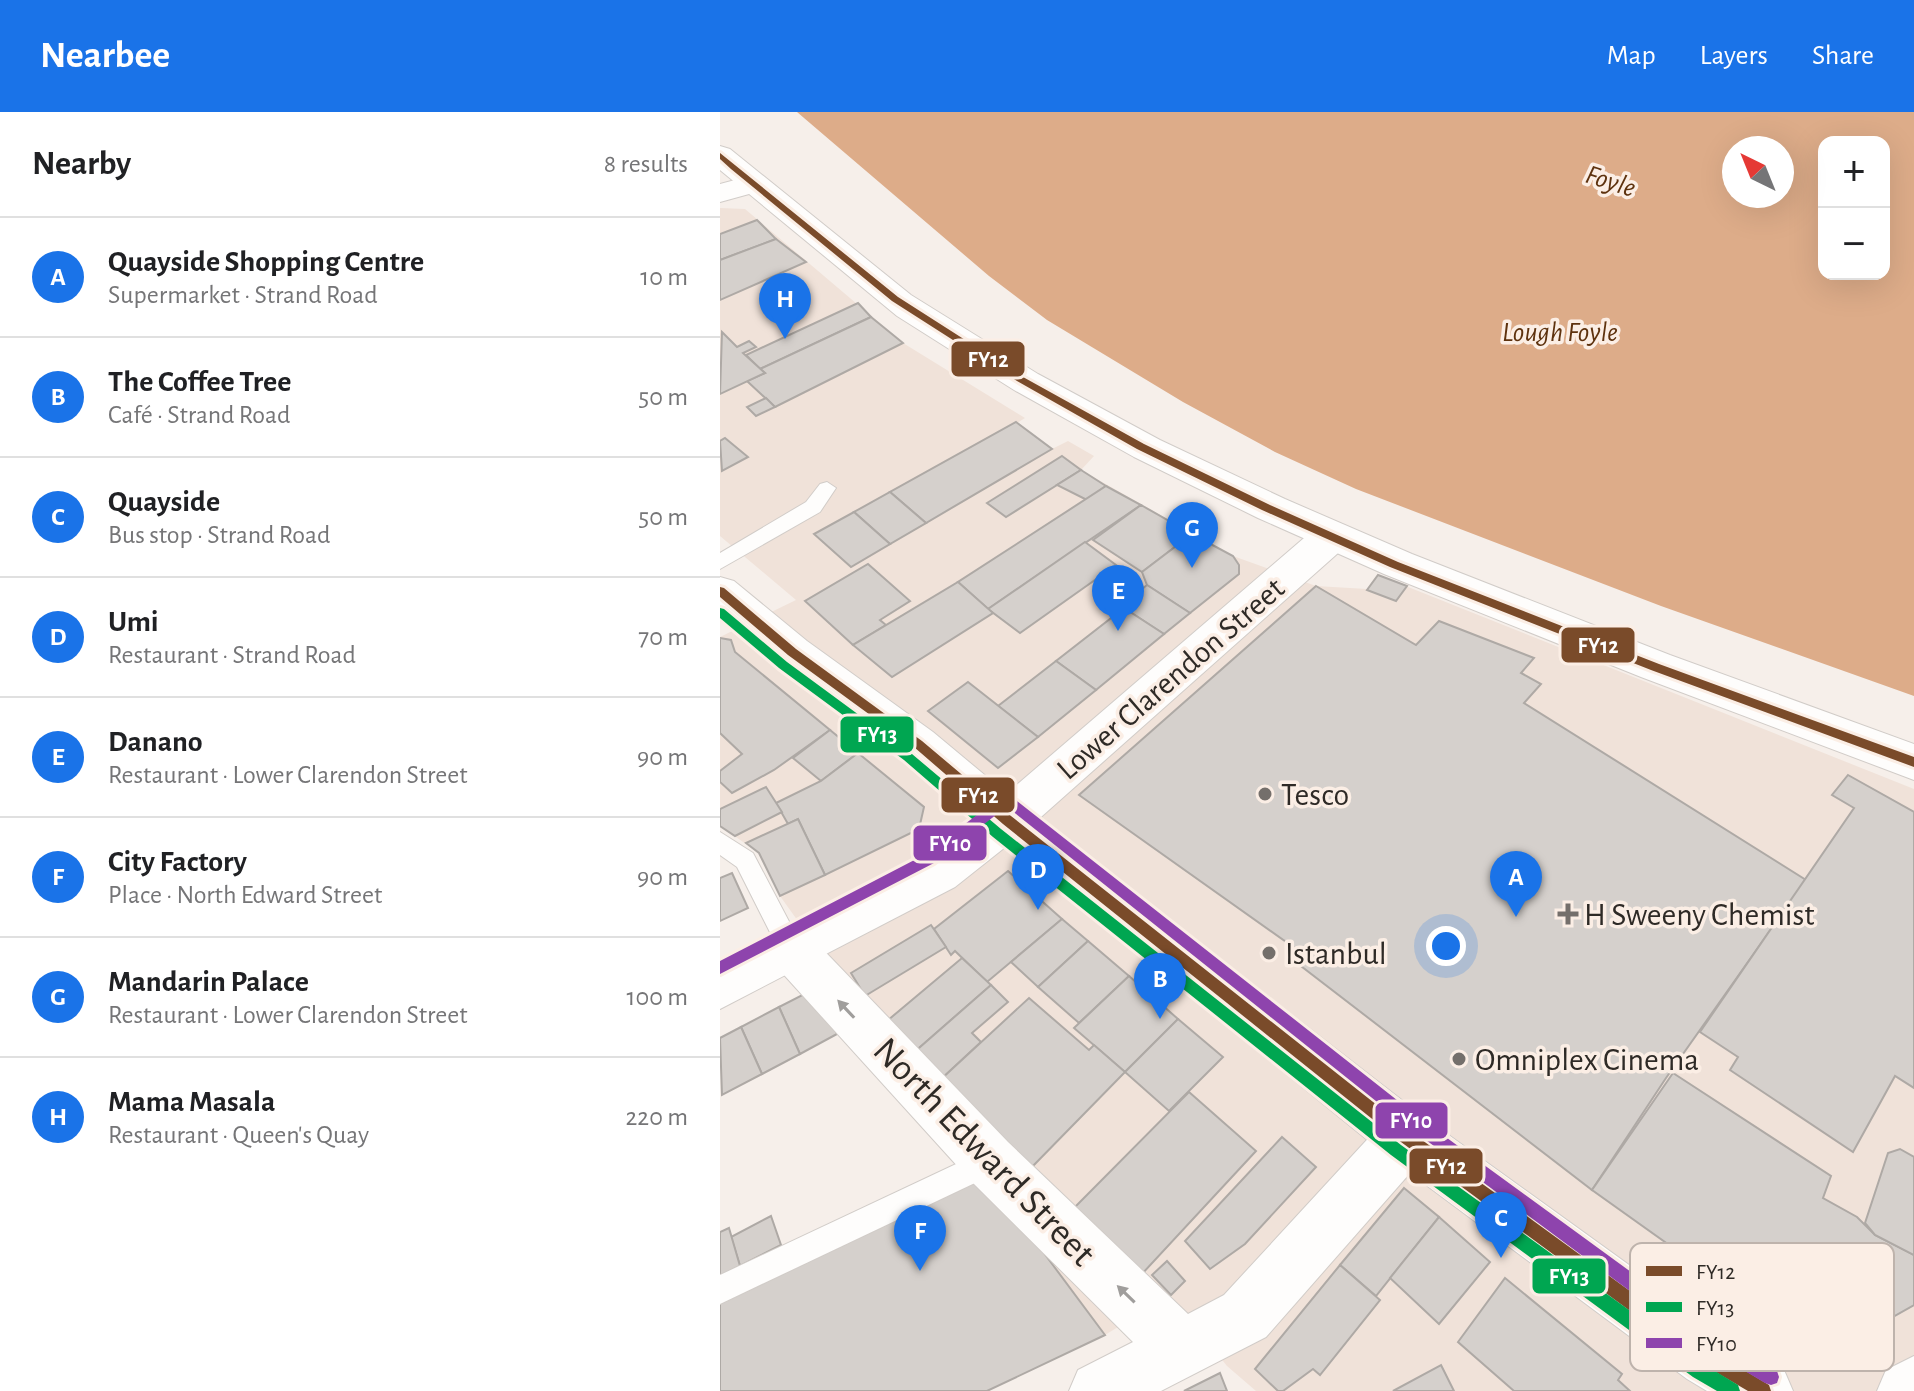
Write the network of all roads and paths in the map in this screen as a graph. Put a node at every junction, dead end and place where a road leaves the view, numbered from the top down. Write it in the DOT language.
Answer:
graph roads {
  1 [pos="720,155"];
  2 [pos="735,189"];
  3 [pos="827,488"];
  4 [pos="1332,536"];
  5 [pos="723,590"];
  6 [pos="1914,762"];
  7 [pos="1007,820"];
  8 [pos="720,842"];
  9 [pos="792,950"];
  10 [pos="720,986"];
  11 [pos="1406,1137"];
  12 [pos="989,1161"];
  13 [pos="720,1290"];
  14 [pos="1630,1301"];
  15 [pos="1182,1349"];
  16 [pos="1730,1371"];
  17 [pos="1914,1386"];
  18 [pos="1099,1391"];
  19 [pos="1763,1391"];
  20 [pos="1907,1391"];
  1 -- 2 [label="main road"];
  2 -- 4 [label="main road"];
  3 -- 5 [label="lane"];
  4 -- 6 [label="main road"];
  4 -- 7 [label="main road, Lower Clarendon Street"];
  5 -- 7 [label="main road"];
  7 -- 9 [label="main road, Lower Clarendon Street"];
  7 -- 11 [label="main road"];
  8 -- 9 [label="lane"];
  9 -- 10 [label="main road, Lower Clarendon Street"];
  12 -- 9 [label="main road, North Edward Street, one-way"];
  11 -- 14 [label="main road"];
  11 -- 15 [label="main road"];
  12 -- 13 [label="lane"];
  15 -- 12 [label="main road, North Edward Street, one-way"];
  15 -- 18 [label="main road"];
  16 -- 19 [label="main road"];
  17 -- 20 [label="main road"];
}
